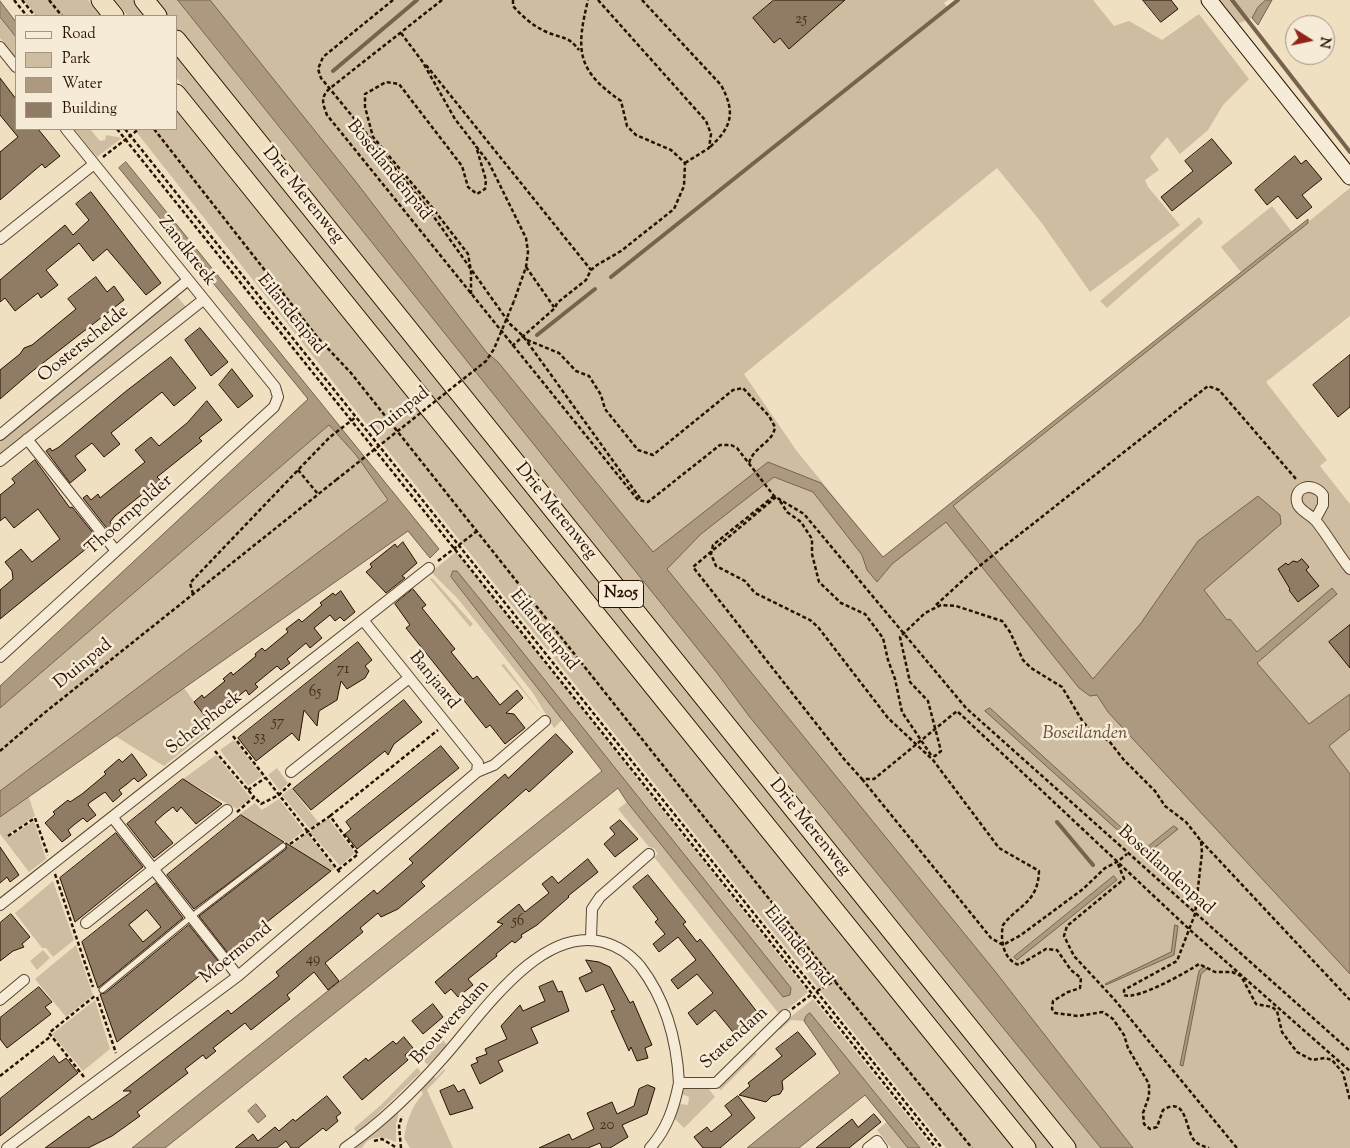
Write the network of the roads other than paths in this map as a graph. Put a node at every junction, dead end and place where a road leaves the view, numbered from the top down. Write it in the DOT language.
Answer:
graph roads {
  1 [pos="100,0"];
  2 [pos="144,0"];
  3 [pos="1209,0"];
  4 [pos="113,15"];
  5 [pos="156,15"];
  6 [pos="178,42"];
  7 [pos="0,47"];
  8 [pos="15,66"];
  9 [pos="178,96"];
  10 [pos="67,130"];
  11 [pos="94,164"];
  12 [pos="1350,177"];
  13 [pos="0,239"];
  14 [pos="188,280"];
  15 [pos="203,300"];
  16 [pos="278,397"];
  17 [pos="0,435"];
  18 [pos="27,440"];
  19 [pos="0,461"];
  20 [pos="1315,520"];
  21 [pos="116,551"];
  22 [pos="429,568"];
  23 [pos="1350,569"];
  24 [pos="364,620"];
  25 [pos="0,657"];
  26 [pos="409,678"];
  27 [pos="545,721"];
  28 [pos="478,767"];
  29 [pos="291,772"];
  30 [pos="227,810"];
  31 [pos="113,818"];
  32 [pos="283,846"];
  33 [pos="649,854"];
  34 [pos="152,868"];
  35 [pos="0,905"];
  36 [pos="191,917"];
  37 [pos="86,923"];
  38 [pos="591,938"];
  39 [pos="238,976"];
  40 [pos="24,980"];
  41 [pos="102,990"];
  42 [pos="0,1000"];
  43 [pos="785,1015"];
  44 [pos="679,1082"];
  45 [pos="7,1148"];
  46 [pos="345,1148"];
  47 [pos="650,1148"];
  48 [pos="868,1148"];
  49 [pos="882,1148"];
  50 [pos="1026,1148"];
  51 [pos="1066,1148"];
  1 -- 4 [label="highway"];
  2 -- 5 [label="highway"];
  3 -- 12 [label="street"];
  6 -- 51 [label="highway, Drie Merenweg / N205"];
  7 -- 8 [label="street"];
  9 -- 50 [label="highway, Drie Merenweg / N205"];
  10 -- 11 [label="street, Zandkreek"];
  11 -- 13 [label="street"];
  11 -- 14 [label="street, Zandkreek"];
  14 -- 15 [label="street, Zandkreek"];
  14 -- 17 [label="street, Oosterschelde"];
  15 -- 16 [label="street, Zandkreek"];
  15 -- 18 [label="street"];
  16 -- 21 [label="street, Thoornpolder"];
  18 -- 19 [label="street"];
  18 -- 21 [label="street"];
  20 -- 20 [label="street"];
  20 -- 23 [label="street"];
  21 -- 25 [label="street, Thoornpolder"];
  22 -- 24 [label="street, Schelphoek"];
  24 -- 26 [label="street, Banjaard"];
  24 -- 31 [label="street, Schelphoek"];
  26 -- 28 [label="street, Banjaard"];
  26 -- 29 [label="street"];
  27 -- 28 [label="street, Moermond"];
  28 -- 39 [label="street, Moermond"];
  30 -- 34 [label="street"];
  31 -- 34 [label="street"];
  31 -- 35 [label="street, Schelphoek"];
  32 -- 36 [label="lane"];
  33 -- 38 [label="street"];
  34 -- 36 [label="street"];
  34 -- 37 [label="street"];
  36 -- 39 [label="street"];
  36 -- 41 [label="lane"];
  38 -- 44 [label="street, Brouwersdam"];
  38 -- 46 [label="street, Brouwersdam"];
  39 -- 45 [label="street, Moermond"];
  40 -- 42 [label="street"];
  43 -- 44 [label="street, Statendam"];
  44 -- 47 [label="street"];
  48 -- 49 [label="street"];
}
